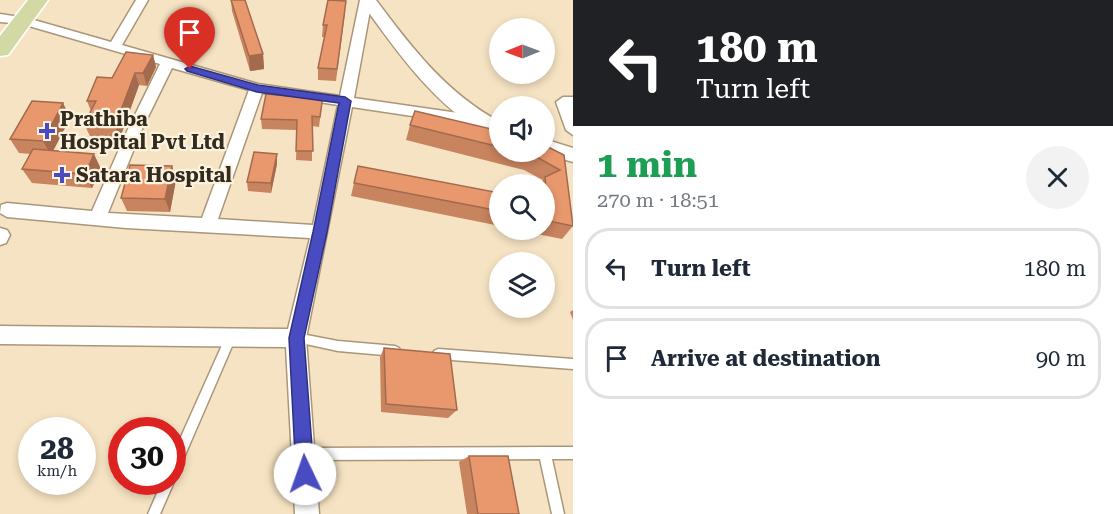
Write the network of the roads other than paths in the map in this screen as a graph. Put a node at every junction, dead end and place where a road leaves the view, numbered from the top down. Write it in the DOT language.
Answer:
graph roads {
  1 [pos="18,0"];
  2 [pos="38,0"];
  3 [pos="142,0"];
  4 [pos="367,0"];
  5 [pos="7,19"];
  6 [pos="115,46"];
  7 [pos="0,50"];
  8 [pos="168,62"];
  9 [pos="257,88"];
  10 [pos="345,101"];
  11 [pos="573,102"];
  12 [pos="479,121"];
  13 [pos="489,126"];
  14 [pos="573,130"];
  15 [pos="555,149"];
  16 [pos="573,155"];
  17 [pos="7,210"];
  18 [pos="97,218"];
  19 [pos="208,224"];
  20 [pos="320,232"];
  21 [pos="0,335"];
  22 [pos="231,338"];
  23 [pos="296,338"];
  24 [pos="408,352"];
  25 [pos="432,354"];
  26 [pos="573,364"];
  27 [pos="186,440"];
  28 [pos="545,453"];
  29 [pos="573,453"];
  30 [pos="304,454"];
  31 [pos="162,495"];
  32 [pos="154,514"];
  33 [pos="307,514"];
  34 [pos="558,514"];
  1 -- 5 [label="main road"];
  2 -- 5 [label="main road"];
  3 -- 6 [label="street"];
  4 -- 10 [label="street"];
  4 -- 12 [label="street"];
  5 -- 6 [label="street"];
  5 -- 7 [label="main road"];
  6 -- 8 [label="street"];
  8 -- 9 [label="street"];
  8 -- 18 [label="street"];
  9 -- 10 [label="street"];
  9 -- 19 [label="street"];
  10 -- 12 [label="street"];
  10 -- 20 [label="street"];
  11 -- 14 [label="street"];
  12 -- 13 [label="street"];
  15 -- 16 [label="street"];
  17 -- 18 [label="street"];
  18 -- 19 [label="street"];
  19 -- 20 [label="street"];
  20 -- 23 [label="street"];
  21 -- 22 [label="street"];
  22 -- 23 [label="street"];
  22 -- 27 [label="lane"];
  23 -- 24 [label="lane"];
  23 -- 30 [label="street"];
  25 -- 26 [label="lane"];
  28 -- 29 [label="lane"];
  28 -- 30 [label="lane"];
  28 -- 34 [label="lane"];
  30 -- 33 [label="street"];
  31 -- 32 [label="lane"];
}
